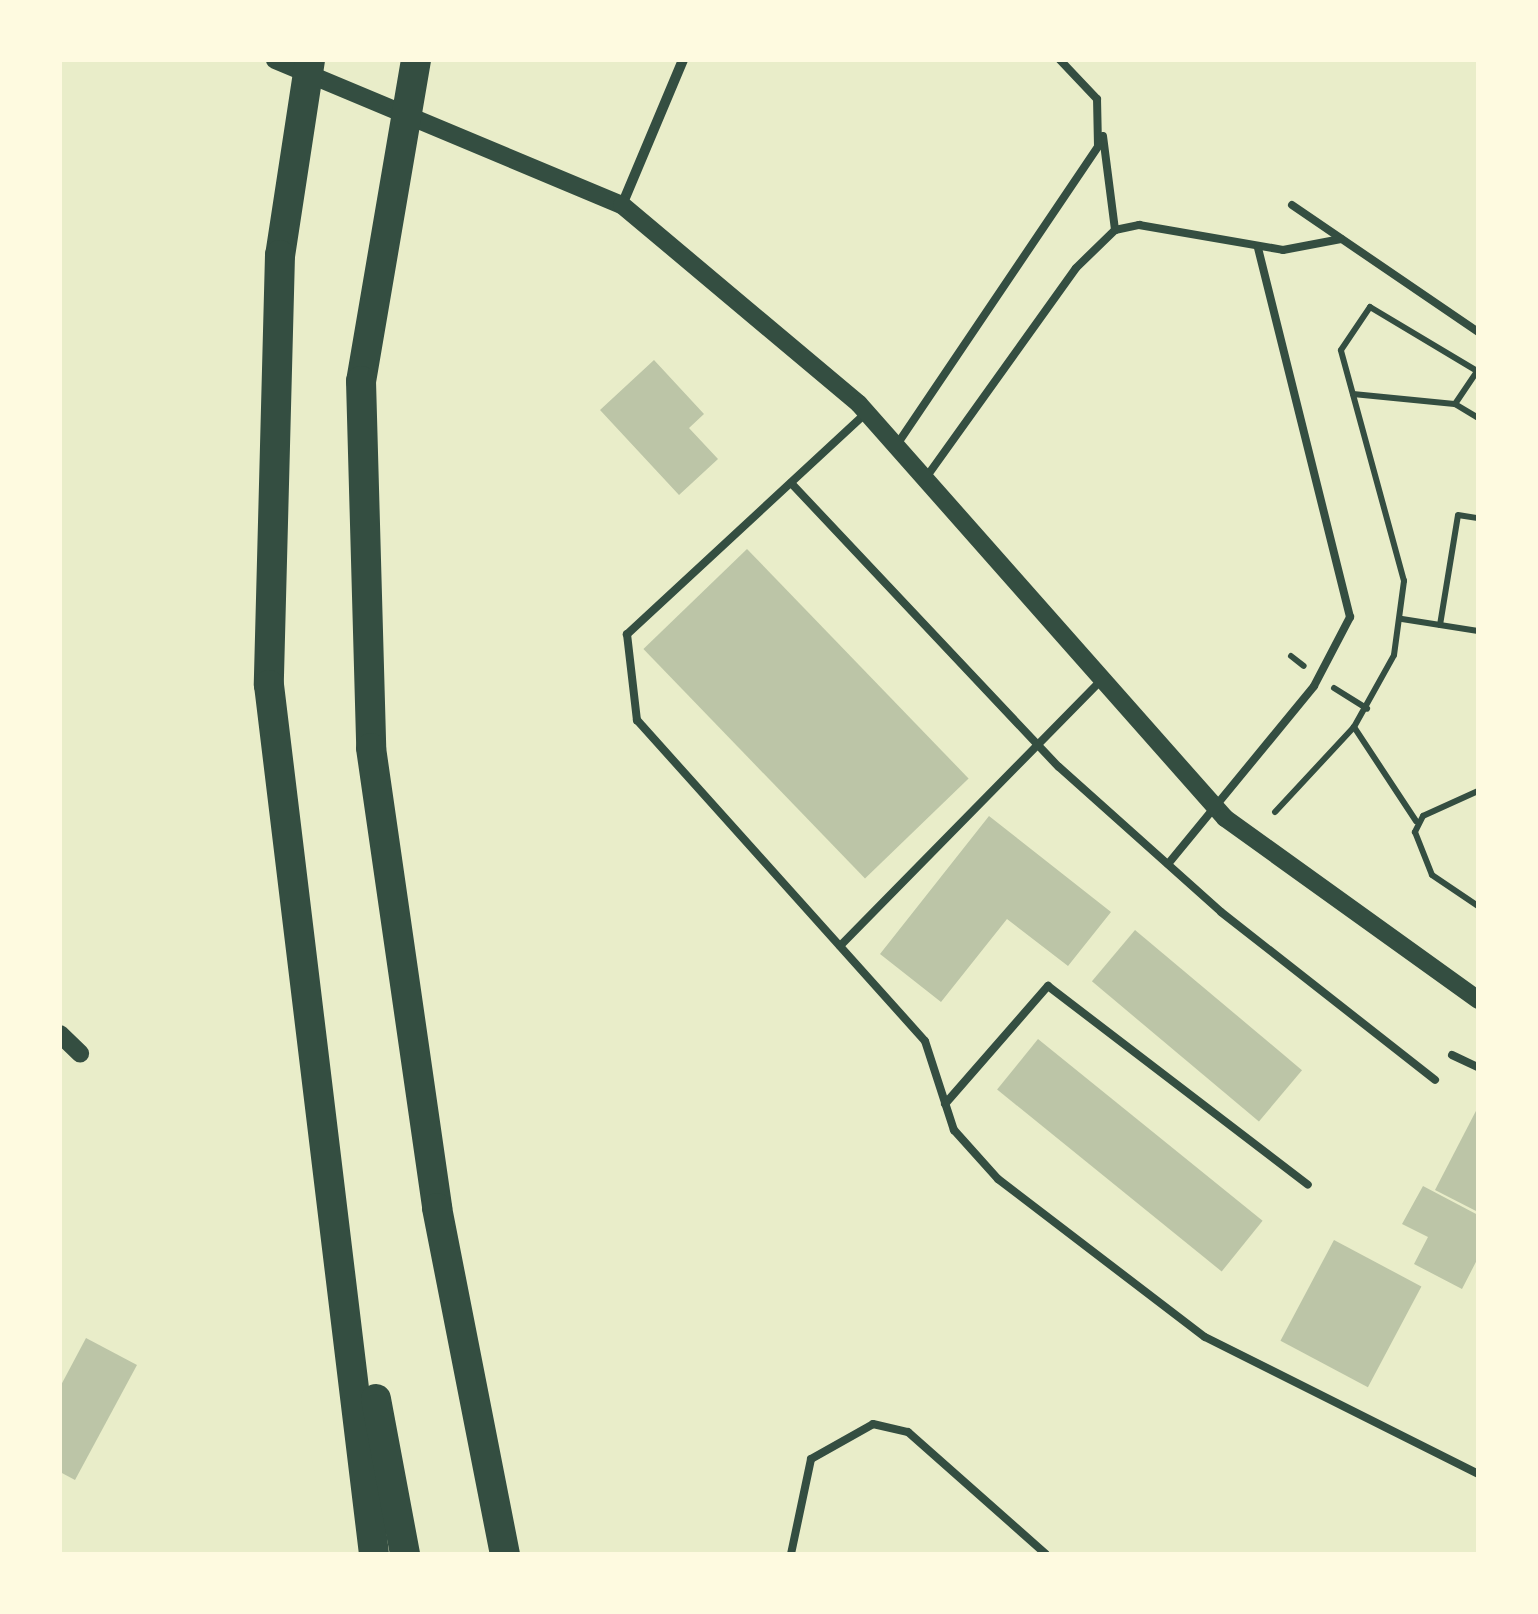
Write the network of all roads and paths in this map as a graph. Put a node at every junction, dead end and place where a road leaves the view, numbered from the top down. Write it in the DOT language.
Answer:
graph roads {
  1 [pos="275,60"];
  2 [pos="310,60"];
  3 [pos="416,60"];
  4 [pos="682,60"];
  5 [pos="1060,60"];
  6 [pos="1102,130"];
  7 [pos="622,205"];
  8 [pos="1292,205"];
  9 [pos="1115,230"];
  10 [pos="1342,239"];
  11 [pos="1258,248"];
  12 [pos="1478,332"];
  13 [pos="1478,370"];
  14 [pos="1353,394"];
  15 [pos="1455,404"];
  16 [pos="866,413"];
  17 [pos="1478,418"];
  18 [pos="896,446"];
  19 [pos="925,479"];
  20 [pos="791,483"];
  21 [pos="1478,518"];
  22 [pos="1402,619"];
  23 [pos="1440,625"];
  24 [pos="1478,631"];
  25 [pos="1102,679"];
  26 [pos="1354,727"];
  27 [pos="1035,741"];
  28 [pos="1478,792"];
  29 [pos="1212,803"];
  30 [pos="1275,812"];
  31 [pos="1416,821"];
  32 [pos="1168,864"];
  33 [pos="1478,906"];
  34 [pos="840,946"];
  35 [pos="1478,1000"];
  36 [pos="60,1034"];
  37 [pos="80,1053"];
  38 [pos="1452,1056"];
  39 [pos="1478,1067"];
  40 [pos="1436,1080"];
  41 [pos="944,1104"];
  42 [pos="334,1180"];
  43 [pos="1308,1184"];
  44 [pos="1478,1474"];
  45 [pos="374,1554"];
  46 [pos="405,1554"];
  47 [pos="505,1554"];
  48 [pos="792,1554"];
  49 [pos="1046,1554"];
  1 -- 7 [label="street"];
  2 -- 42 [label="highway"];
  3 -- 47 [label="highway"];
  4 -- 7 [label="street"];
  5 -- 6 [label="lane"];
  6 -- 9 [label="lane"];
  6 -- 18 [label="lane"];
  7 -- 16 [label="street"];
  8 -- 10 [label="lane"];
  9 -- 11 [label="lane"];
  9 -- 19 [label="lane"];
  10 -- 11 [label="lane"];
  10 -- 12 [label="lane"];
  11 -- 29 [label="lane"];
  13 -- 14 [label="path"];
  13 -- 15 [label="path"];
  14 -- 15 [label="path"];
  14 -- 22 [label="path"];
  15 -- 17 [label="path"];
  16 -- 18 [label="street"];
  16 -- 20 [label="lane"];
  18 -- 19 [label="street"];
  19 -- 25 [label="street"];
  20 -- 27 [label="lane"];
  20 -- 34 [label="lane"];
  21 -- 23 [label="path"];
  22 -- 23 [label="path"];
  22 -- 26 [label="path"];
  23 -- 24 [label="path"];
  25 -- 27 [label="lane"];
  25 -- 29 [label="street"];
  26 -- 30 [label="path"];
  26 -- 31 [label="path"];
  27 -- 32 [label="lane"];
  27 -- 34 [label="lane"];
  28 -- 31 [label="path"];
  29 -- 32 [label="lane"];
  29 -- 35 [label="street"];
  31 -- 33 [label="path"];
  32 -- 40 [label="lane"];
  34 -- 41 [label="lane"];
  36 -- 37 [label="street"];
  38 -- 39 [label="lane"];
  41 -- 43 [label="lane"];
  41 -- 44 [label="lane"];
  42 -- 45 [label="highway"];
  42 -- 46 [label="highway"];
  48 -- 49 [label="lane"];
}
